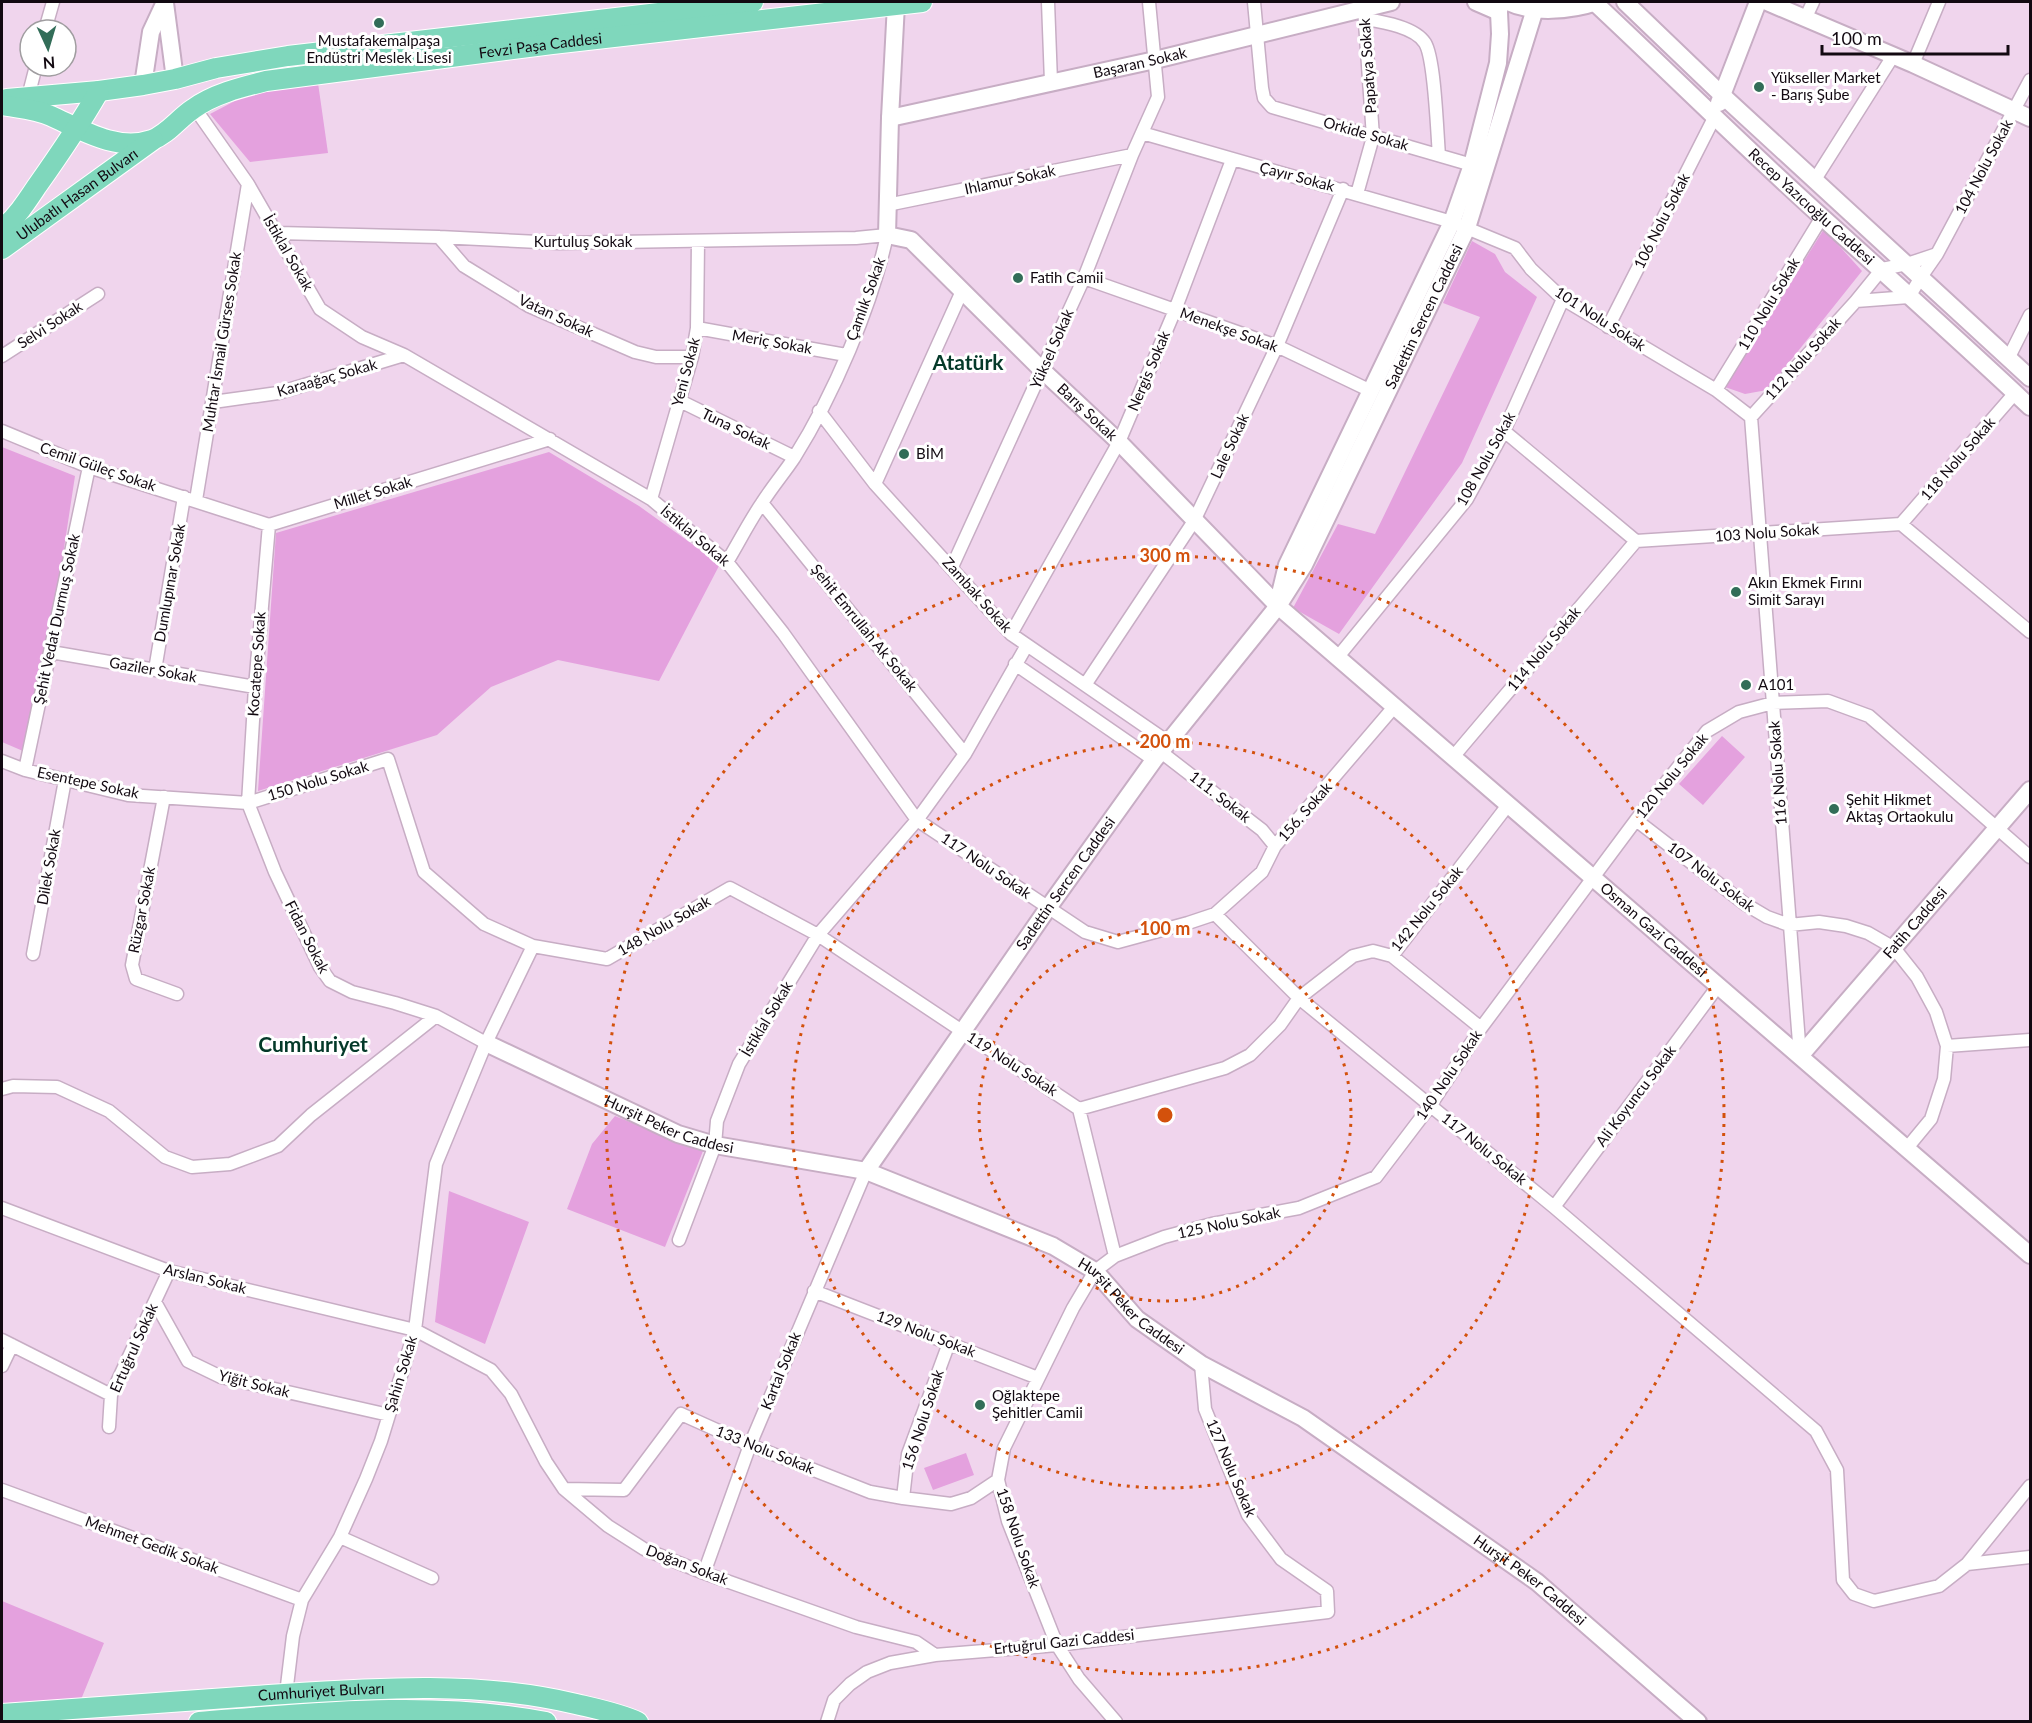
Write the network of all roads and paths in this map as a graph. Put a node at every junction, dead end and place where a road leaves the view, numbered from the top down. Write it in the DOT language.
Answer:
graph roads {
  1 [pos="53,2"];
  2 [pos="165,2"];
  3 [pos="753,2"];
  4 [pos="922,2"];
  5 [pos="1048,2"];
  6 [pos="1149,2"];
  7 [pos="1254,2"];
  8 [pos="1391,2"];
  9 [pos="1476,2"];
  10 [pos="1596,2"];
  11 [pos="1625,2"];
  12 [pos="1758,2"];
  13 [pos="1767,2"];
  14 [pos="1813,2"];
  15 [pos="1939,2"];
  16 [pos="709,4"];
  17 [pos="896,4"];
  18 [pos="1502,5"];
  19 [pos="1535,9"];
  20 [pos="1365,14"];
  21 [pos="1806,17"];
  22 [pos="48,18"];
  23 [pos="1257,35"];
  24 [pos="1893,56"];
  25 [pos="1155,60"];
  26 [pos="1912,64"];
  27 [pos="34,78"];
  28 [pos="175,79"];
  29 [pos="2031,80"];
  30 [pos="1051,82"];
  31 [pos="143,85"];
  32 [pos="99,91"];
  33 [pos="1722,95"];
  34 [pos="2,99"];
  35 [pos="29,103"];
  36 [pos="2,105"];
  37 [pos="194,107"];
  38 [pos="2014,110"];
  39 [pos="1715,116"];
  40 [pos="890,118"];
  41 [pos="2031,118"];
  42 [pos="76,129"];
  43 [pos="1142,133"];
  44 [pos="1373,137"];
  45 [pos="154,139"];
  46 [pos="1132,155"];
  47 [pos="1439,155"];
  48 [pos="1232,160"];
  49 [pos="1472,165"];
  50 [pos="1814,181"];
  51 [pos="248,184"];
  52 [pos="1343,189"];
  53 [pos="1357,194"];
  54 [pos="887,205"];
  55 [pos="1822,217"];
  56 [pos="1460,225"];
  57 [pos="9,226"];
  58 [pos="278,233"];
  59 [pos="887,235"];
  60 [pos="439,237"];
  61 [pos="698,242"];
  62 [pos="2,249"];
  63 [pos="1937,254"];
  64 [pos="1907,264"];
  65 [pos="1882,269"];
  66 [pos="1921,277"];
  67 [pos="1084,278"];
  68 [pos="962,291"];
  69 [pos="98,294"];
  70 [pos="1910,297"];
  71 [pos="1563,299"];
  72 [pos="1856,301"];
  73 [pos="1175,310"];
  74 [pos="2031,315"];
  75 [pos="1608,327"];
  76 [pos="697,328"];
  77 [pos="1277,346"];
  78 [pos="404,355"];
  79 [pos="846,355"];
  80 [pos="2,356"];
  81 [pos="692,357"];
  82 [pos="2009,357"];
  83 [pos="1042,370"];
  84 [pos="2031,378"];
  85 [pos="1716,390"];
  86 [pos="1371,391"];
  87 [pos="2015,393"];
  88 [pos="678,400"];
  89 [pos="213,402"];
  90 [pos="2031,407"];
  91 [pos="819,411"];
  92 [pos="1751,417"];
  93 [pos="2,431"];
  94 [pos="1504,431"];
  95 [pos="550,439"];
  96 [pos="1119,442"];
  97 [pos="794,458"];
  98 [pos="89,467"];
  99 [pos="876,483"];
  100 [pos="190,499"];
  101 [pos="651,499"];
  102 [pos="762,503"];
  103 [pos="1194,520"];
  104 [pos="1901,524"];
  105 [pos="269,525"];
  106 [pos="1759,533"];
  107 [pos="1636,541"];
  108 [pos="727,562"];
  109 [pos="952,567"];
  110 [pos="1278,606"];
  111 [pos="2031,632"];
  112 [pos="1011,634"];
  113 [pos="1027,645"];
  114 [pos="51,652"];
  115 [pos="1337,658"];
  116 [pos="1015,664"];
  117 [pos="155,670"];
  118 [pos="1085,685"];
  119 [pos="255,687"];
  120 [pos="1773,703"];
  121 [pos="1394,707"];
  122 [pos="1161,751"];
  123 [pos="965,754"];
  124 [pos="1453,757"];
  125 [pos="388,759"];
  126 [pos="2,760"];
  127 [pos="25,770"];
  128 [pos="65,780"];
  129 [pos="2031,790"];
  130 [pos="164,797"];
  131 [pos="248,803"];
  132 [pos="1508,805"];
  133 [pos="917,820"];
  134 [pos="1636,820"];
  135 [pos="1997,828"];
  136 [pos="1275,846"];
  137 [pos="2031,857"];
  138 [pos="1594,878"];
  139 [pos="1048,908"];
  140 [pos="1215,914"];
  141 [pos="1789,925"];
  142 [pos="818,935"];
  143 [pos="533,946"];
  144 [pos="1894,948"];
  145 [pos="33,954"];
  146 [pos="1392,956"];
  147 [pos="1718,986"];
  148 [pos="177,994"];
  149 [pos="1299,998"];
  150 [pos="436,1016"];
  151 [pos="1481,1028"];
  152 [pos="962,1032"];
  153 [pos="2031,1040"];
  154 [pos="486,1043"];
  155 [pos="1947,1046"];
  156 [pos="1800,1056"];
  157 [pos="2,1089"];
  158 [pos="1431,1106"];
  159 [pos="1079,1109"];
  160 [pos="715,1145"];
  161 [pos="1907,1148"];
  162 [pos="866,1171"];
  163 [pos="1554,1207"];
  164 [pos="2,1208"];
  165 [pos="1299,1208"];
  166 [pos="679,1240"];
  167 [pos="2029,1250"];
  168 [pos="1115,1256"];
  169 [pos="169,1271"];
  170 [pos="1095,1271"];
  171 [pos="814,1291"];
  172 [pos="155,1302"];
  173 [pos="415,1330"];
  174 [pos="7,1342"];
  175 [pos="948,1343"];
  176 [pos="1201,1364"];
  177 [pos="2,1366"];
  178 [pos="1038,1377"];
  179 [pos="111,1395"];
  180 [pos="389,1415"];
  181 [pos="110,1427"];
  182 [pos="750,1445"];
  183 [pos="998,1480"];
  184 [pos="2031,1486"];
  185 [pos="564,1489"];
  186 [pos="2,1491"];
  187 [pos="903,1498"];
  188 [pos="340,1537"];
  189 [pos="2031,1557"];
  190 [pos="1967,1564"];
  191 [pos="704,1573"];
  192 [pos="432,1578"];
  193 [pos="302,1600"];
  194 [pos="1328,1612"];
  195 [pos="1057,1645"];
  196 [pos="935,1654"];
  197 [pos="286,1694"];
  198 [pos="2,1714"];
  199 [pos="199,1722"];
  200 [pos="546,1722"];
  201 [pos="638,1722"];
  202 [pos="827,1722"];
  203 [pos="1116,1722"];
  204 [pos="1698,1722"];
  1 -- 22 [label="street"];
  2 -- 28 [label="street"];
  2 -- 31 [label="street"];
  3 -- 16 [label="main road, Fevzi Paşa Caddesi"];
  4 -- 17 [label="main road, Fevzi Paşa Caddesi"];
  5 -- 30 [label="street"];
  6 -- 25 [label="street, Yüksel Sokak"];
  7 -- 23 [label="street"];
  8 -- 20 [label="street, Başaran Sokak"];
  9 -- 18 [label="street"];
  10 -- 19 [label="street"];
  10 -- 39 [label="street, Recep Yazıcıoğlu Caddesi"];
  11 -- 33 [label="street, Recep Yazıcıoğlu Caddesi"];
  12 -- 33 [label="street"];
  13 -- 21 [label="street"];
  14 -- 21 [label="street"];
  15 -- 26 [label="street"];
  16 -- 28 [label="main road, Fevzi Paşa Caddesi"];
  17 -- 37 [label="main road, Fevzi Paşa Caddesi"];
  17 -- 40 [label="street, Çamlık Sokak"];
  18 -- 19 [label="street"];
  18 -- 49 [label="street, Sadettin Sercen Caddesi"];
  19 -- 56 [label="street, Sadettin Sercen Caddesi"];
  20 -- 23 [label="street, Başaran Sokak"];
  20 -- 44 [label="street, Papatya Sokak"];
  20 -- 47 [label="street"];
  21 -- 24 [label="street"];
  23 -- 25 [label="street, Başaran Sokak"];
  23 -- 44 [label="street, Orkide Sokak"];
  24 -- 26 [label="street"];
  24 -- 50 [label="street"];
  25 -- 30 [label="street, Başaran Sokak"];
  25 -- 43 [label="street, Yüksel Sokak"];
  26 -- 38 [label="street"];
  27 -- 35 [label="street"];
  28 -- 31 [label="main road, Fevzi Paşa Caddesi"];
  28 -- 37 [label="main road"];
  29 -- 38 [label="street, 104 Nolu Sokak"];
  30 -- 40 [label="street, Başaran Sokak"];
  31 -- 32 [label="main road, Fevzi Paşa Caddesi"];
  32 -- 35 [label="main road, Fevzi Paşa Caddesi"];
  32 -- 42 [label="main road, Ulubatlı Hasan Bulvarı"];
  33 -- 39 [label="street"];
  33 -- 50 [label="street, Recep Yazıcıoğlu Caddesi"];
  34 -- 35 [label="main road, Fevzi Paşa Caddesi"];
  35 -- 36 [label="main road, Fevzi Paşa Caddesi"];
  35 -- 42 [label="main road, Fevzi Paşa Caddesi"];
  37 -- 45 [label="main road, Fevzi Paşa Caddesi"];
  37 -- 51 [label="street, İstiklal Sokak"];
  38 -- 41 [label="street"];
  38 -- 63 [label="street, 104 Nolu Sokak"];
  39 -- 55 [label="street, Recep Yazıcıoğlu Caddesi"];
  39 -- 75 [label="street, 106 Nolu Sokak"];
  40 -- 54 [label="street, Çamlık Sokak"];
  42 -- 45 [label="main road, Fevzi Paşa Caddesi"];
  42 -- 57 [label="main road, Ulubatlı Hasan Bulvarı"];
  43 -- 46 [label="street, Yüksel Sokak"];
  43 -- 48 [label="street, Çayır Sokak"];
  44 -- 47 [label="street, Orkide Sokak"];
  44 -- 53 [label="street, Papatya Sokak"];
  45 -- 57 [label="main road, Ulubatlı Hasan Bulvarı"];
  46 -- 54 [label="street, Ihlamur Sokak"];
  46 -- 67 [label="street, Yüksel Sokak"];
  47 -- 49 [label="street, Orkide Sokak"];
  48 -- 52 [label="street, Çayır Sokak"];
  48 -- 73 [label="street, Nergis Sokak"];
  49 -- 56 [label="street, Sadettin Sercen Caddesi"];
  50 -- 64 [label="street, Recep Yazıcıoğlu Caddesi"];
  51 -- 58 [label="street, İstiklal Sokak"];
  51 -- 89 [label="street, Muhtar İsmail Gürses Sokak"];
  52 -- 53 [label="street, Çayır Sokak"];
  52 -- 77 [label="street, Lale Sokak"];
  53 -- 56 [label="street, Çayır Sokak"];
  54 -- 59 [label="street, Çamlık Sokak"];
  55 -- 65 [label="street, Recep Yazıcıoğlu Caddesi"];
  55 -- 85 [label="street, 110 Nolu Sokak"];
  56 -- 71 [label="street, 101 Nolu Sokak"];
  56 -- 86 [label="street, Sadettin Sercen Caddesi"];
  56 -- 110 [label="street, Sadettin Sercen Caddesi"];
  57 -- 62 [label="main road, Ulubatlı Hasan Bulvarı"];
  58 -- 60 [label="street, Kurtuluş Sokak"];
  58 -- 78 [label="street, İstiklal Sokak"];
  59 -- 61 [label="street, Kurtuluş Sokak"];
  59 -- 68 [label="street, Barış Sokak"];
  59 -- 79 [label="street, Çamlık Sokak"];
  60 -- 61 [label="street, Kurtuluş Sokak"];
  60 -- 81 [label="street, Vatan Sokak"];
  61 -- 76 [label="street, Yeni Sokak"];
  63 -- 64 [label="street"];
  63 -- 66 [label="street, 104 Nolu Sokak"];
  64 -- 65 [label="street"];
  64 -- 66 [label="street, Recep Yazıcıoğlu Caddesi"];
  65 -- 70 [label="street, Recep Yazıcıoğlu Caddesi"];
  65 -- 72 [label="street, 112 Nolu Sokak"];
  66 -- 70 [label="street, 104 Nolu Sokak"];
  66 -- 82 [label="street, Recep Yazıcıoğlu Caddesi"];
  67 -- 73 [label="street, Menekşe Sokak"];
  67 -- 83 [label="street, Yüksel Sokak"];
  68 -- 83 [label="street, Barış Sokak"];
  68 -- 99 [label="street"];
  69 -- 80 [label="street, Selvi Sokak"];
  70 -- 72 [label="street"];
  70 -- 87 [label="street, Recep Yazıcıoğlu Caddesi"];
  71 -- 75 [label="street, 101 Nolu Sokak"];
  71 -- 94 [label="street, 108 Nolu Sokak"];
  72 -- 92 [label="street, 112 Nolu Sokak"];
  73 -- 77 [label="street, Menekşe Sokak"];
  73 -- 96 [label="street, Nergis Sokak"];
  74 -- 82 [label="street"];
  75 -- 85 [label="street, 101 Nolu Sokak"];
  76 -- 79 [label="street, Meriç Sokak"];
  76 -- 81 [label="street, Yeni Sokak"];
  77 -- 86 [label="street, Menekşe Sokak"];
  77 -- 103 [label="street, Lale Sokak"];
  78 -- 89 [label="street, Karaağaç Sokak"];
  78 -- 95 [label="street, İstiklal Sokak"];
  79 -- 91 [label="street, Çamlık Sokak"];
  81 -- 88 [label="street, Yeni Sokak"];
  82 -- 84 [label="street, Recep Yazıcıoğlu Caddesi"];
  83 -- 96 [label="street, Barış Sokak"];
  83 -- 109 [label="street, Yüksel Sokak"];
  85 -- 92 [label="street, 101 Nolu Sokak"];
  86 -- 110 [label="street, Sadettin Sercen Caddesi"];
  87 -- 90 [label="street, Recep Yazıcıoğlu Caddesi"];
  87 -- 104 [label="street, 118 Nolu Sokak"];
  88 -- 97 [label="street, Tuna Sokak"];
  88 -- 101 [label="street, Yeni Sokak"];
  89 -- 100 [label="street, Muhtar İsmail Gürses Sokak"];
  91 -- 97 [label="street, Çamlık Sokak"];
  91 -- 99 [label="street, Zambak Sokak"];
  92 -- 106 [label="street, 116 Nolu Sokak"];
  93 -- 98 [label="street, Cemil Güleç Sokak"];
  94 -- 107 [label="street"];
  94 -- 115 [label="street, 108 Nolu Sokak"];
  95 -- 101 [label="street, İstiklal Sokak"];
  95 -- 105 [label="street, Millet Sokak"];
  96 -- 103 [label="street, Barış Sokak"];
  96 -- 112 [label="street, Nergis Sokak"];
  97 -- 102 [label="street, Çamlık Sokak"];
  98 -- 100 [label="street, Cemil Güleç Sokak"];
  98 -- 114 [label="street, Şehit Vedat Durmuş Sokak"];
  99 -- 109 [label="street, Zambak Sokak"];
  100 -- 105 [label="street"];
  100 -- 117 [label="street, Dumlupınar Sokak"];
  101 -- 108 [label="street, İstiklal Sokak"];
  102 -- 108 [label="street, Çamlık Sokak"];
  102 -- 123 [label="street, Şehit Emrullah Ak Sokak"];
  103 -- 110 [label="street, Barış Sokak"];
  103 -- 118 [label="street, Lale Sokak"];
  104 -- 106 [label="street, 103 Nolu Sokak"];
  104 -- 111 [label="street"];
  105 -- 119 [label="street, Kocatepe Sokak"];
  106 -- 107 [label="street, 103 Nolu Sokak"];
  106 -- 120 [label="street, 116 Nolu Sokak"];
  107 -- 124 [label="street, 114 Nolu Sokak"];
  108 -- 133 [label="street, İstiklal Sokak"];
  109 -- 112 [label="street, Zambak Sokak"];
  110 -- 115 [label="street, Osman Gazi Caddesi"];
  110 -- 122 [label="street, Sadettin Sercen Caddesi"];
  112 -- 113 [label="street, Zambak Sokak"];
  113 -- 116 [label="street"];
  113 -- 118 [label="street, Zambak Sokak"];
  114 -- 117 [label="street, Gaziler Sokak"];
  114 -- 127 [label="street, Şehit Vedat Durmuş Sokak"];
  115 -- 121 [label="street, Osman Gazi Caddesi"];
  116 -- 122 [label="street"];
  116 -- 123 [label="street"];
  117 -- 119 [label="street, Gaziler Sokak"];
  118 -- 122 [label="street, Zambak Sokak"];
  119 -- 131 [label="street, Kocatepe Sokak"];
  120 -- 134 [label="street, 120 Nolu Sokak"];
  120 -- 135 [label="street, 120 Nolu Sokak"];
  120 -- 141 [label="street, 116 Nolu Sokak"];
  121 -- 124 [label="street, Osman Gazi Caddesi"];
  121 -- 136 [label="street, 156. Sokak"];
  122 -- 136 [label="street, 111. Sokak"];
  122 -- 139 [label="street, Sadettin Sercen Caddesi"];
  123 -- 133 [label="street"];
  124 -- 132 [label="street, Osman Gazi Caddesi"];
  125 -- 131 [label="street, 150 Nolu Sokak"];
  125 -- 143 [label="street, 148 Nolu Sokak"];
  126 -- 127 [label="street, Esentepe Sokak"];
  127 -- 128 [label="street, Esentepe Sokak"];
  128 -- 130 [label="street, Esentepe Sokak"];
  128 -- 145 [label="street, Dilek Sokak"];
  129 -- 135 [label="street, Fatih Caddesi"];
  130 -- 131 [label="street, Esentepe Sokak"];
  130 -- 148 [label="street, Rüzgar Sokak"];
  131 -- 150 [label="street, Fidan Sokak"];
  132 -- 138 [label="street, Osman Gazi Caddesi"];
  132 -- 146 [label="street, 142 Nolu Sokak"];
  133 -- 139 [label="street, 117 Nolu Sokak"];
  133 -- 142 [label="street, İstiklal Sokak"];
  134 -- 138 [label="street, 120 Nolu Sokak"];
  134 -- 141 [label="street, 107 Nolu Sokak"];
  135 -- 137 [label="street, 120 Nolu Sokak"];
  135 -- 144 [label="street, Fatih Caddesi"];
  136 -- 140 [label="street, 156. Sokak"];
  138 -- 147 [label="street, Osman Gazi Caddesi"];
  138 -- 151 [label="street, 140 Nolu Sokak"];
  139 -- 140 [label="street, 117 Nolu Sokak"];
  139 -- 152 [label="street, Sadettin Sercen Caddesi"];
  140 -- 149 [label="street, 117 Nolu Sokak"];
  141 -- 144 [label="street, 107 Nolu Sokak"];
  141 -- 156 [label="street, 116 Nolu Sokak"];
  142 -- 143 [label="street, 148 Nolu Sokak"];
  142 -- 152 [label="street, 119 Nolu Sokak"];
  142 -- 160 [label="street, İstiklal Sokak"];
  143 -- 154 [label="street, Şahin Sokak"];
  144 -- 155 [label="street"];
  144 -- 156 [label="street, Fatih Caddesi"];
  146 -- 149 [label="street, 142 Nolu Sokak"];
  146 -- 151 [label="street"];
  147 -- 156 [label="street, Osman Gazi Caddesi"];
  147 -- 163 [label="street, Ali Koyuncu Sokak"];
  149 -- 158 [label="street, 117 Nolu Sokak"];
  149 -- 159 [label="street, 142 Nolu Sokak"];
  150 -- 154 [label="street, Fidan Sokak"];
  150 -- 157 [label="street"];
  151 -- 158 [label="street, 140 Nolu Sokak"];
  152 -- 159 [label="street, 119 Nolu Sokak"];
  152 -- 162 [label="street, Sadettin Sercen Caddesi"];
  153 -- 155 [label="street"];
  154 -- 160 [label="street, Hurşit Peker Caddesi"];
  154 -- 173 [label="street, Şahin Sokak"];
  155 -- 161 [label="street"];
  156 -- 161 [label="street, Osman Gazi Caddesi"];
  158 -- 163 [label="street, 117 Nolu Sokak"];
  158 -- 165 [label="street, 140 Nolu Sokak"];
  159 -- 168 [label="street"];
  160 -- 162 [label="street, Hurşit Peker Caddesi"];
  160 -- 166 [label="street, İstiklal Sokak"];
  161 -- 167 [label="street, Osman Gazi Caddesi"];
  162 -- 170 [label="street, Hurşit Peker Caddesi"];
  162 -- 171 [label="street, Kartal Sokak"];
  163 -- 190 [label="street, 117 Nolu Sokak"];
  164 -- 169 [label="street, Arslan Sokak"];
  165 -- 168 [label="street, 125 Nolu Sokak"];
  168 -- 170 [label="street, 125 Nolu Sokak"];
  169 -- 172 [label="street, Ertuğrul Sokak"];
  169 -- 173 [label="street, Arslan Sokak"];
  170 -- 176 [label="street, Hurşit Peker Caddesi"];
  170 -- 178 [label="street, 158 Nolu Sokak"];
  171 -- 175 [label="street, 129 Nolu Sokak"];
  171 -- 182 [label="street, Kartal Sokak"];
  172 -- 179 [label="street, Ertuğrul Sokak"];
  172 -- 180 [label="street, Yiğit Sokak"];
  173 -- 180 [label="street, Şahin Sokak"];
  173 -- 185 [label="street, Doğan Sokak"];
  174 -- 177 [label="street"];
  174 -- 179 [label="street"];
  175 -- 178 [label="street, 129 Nolu Sokak"];
  175 -- 187 [label="street, 156 Nolu Sokak"];
  176 -- 194 [label="street, 127 Nolu Sokak"];
  176 -- 204 [label="street, Hurşit Peker Caddesi"];
  178 -- 183 [label="street, 158 Nolu Sokak"];
  179 -- 181 [label="street, Ertuğrul Sokak"];
  180 -- 188 [label="street, Şahin Sokak"];
  182 -- 185 [label="street, 133 Nolu Sokak"];
  182 -- 187 [label="street, 133 Nolu Sokak"];
  182 -- 191 [label="street, Kartal Sokak"];
  183 -- 187 [label="street, 133 Nolu Sokak"];
  183 -- 195 [label="street, 158 Nolu Sokak"];
  184 -- 190 [label="street"];
  185 -- 191 [label="street, Doğan Sokak"];
  186 -- 193 [label="street, Mehmet Gedik Sokak"];
  188 -- 192 [label="street"];
  188 -- 193 [label="street, Şahin Sokak"];
  189 -- 190 [label="street"];
  191 -- 196 [label="street, Doğan Sokak"];
  193 -- 197 [label="street, Şahin Sokak"];
  194 -- 195 [label="street, Ertuğrul Gazi Caddesi"];
  195 -- 196 [label="street, Ertuğrul Gazi Caddesi"];
  195 -- 203 [label="street, 158 Nolu Sokak"];
  196 -- 202 [label="street, Ertuğrul Gazi Caddesi"];
  197 -- 198 [label="main road, Cumhuriyet Bulvarı"];
  197 -- 201 [label="main road, Cumhuriyet Bulvarı"];
  199 -- 200 [label="main road, Cumhuriyet Bulvarı"];
}
